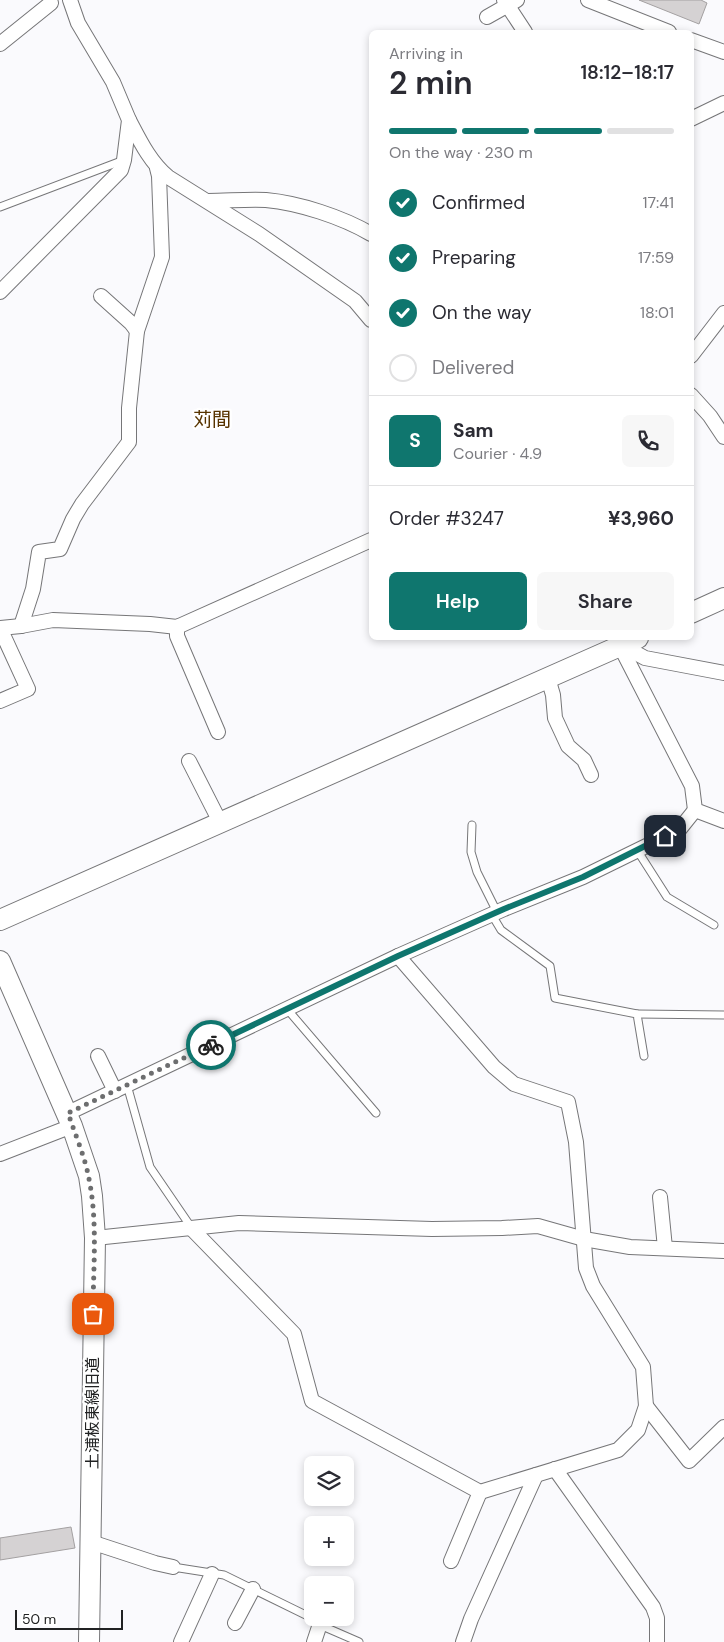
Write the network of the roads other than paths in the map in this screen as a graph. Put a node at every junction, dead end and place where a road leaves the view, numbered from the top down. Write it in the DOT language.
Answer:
graph roads {
  1 [pos="70,0"];
  2 [pos="588,0"];
  3 [pos="53,1"];
  4 [pos="509,2"];
  5 [pos="487,17"];
  6 [pos="524,30"];
  7 [pos="661,30"];
  8 [pos="694,41"];
  9 [pos="0,44"];
  10 [pos="724,52"];
  11 [pos="724,103"];
  12 [pos="694,118"];
  13 [pos="129,120"];
  14 [pos="124,160"];
  15 [pos="157,168"];
  16 [pos="208,200"];
  17 [pos="0,207"];
  18 [pos="369,233"];
  19 [pos="0,292"];
  20 [pos="101,296"];
  21 [pos="724,313"];
  22 [pos="369,316"];
  23 [pos="137,331"];
  24 [pos="694,352"];
  25 [pos="694,398"];
  26 [pos="724,437"];
  27 [pos="369,541"];
  28 [pos="724,598"];
  29 [pos="694,612"];
  30 [pos="22,626"];
  31 [pos="0,628"];
  32 [pos="177,628"];
  33 [pos="625,640"];
  34 [pos="724,673"];
  35 [pos="548,678"];
  36 [pos="0,701"];
  37 [pos="218,732"];
  38 [pos="189,761"];
  39 [pos="592,775"];
  40 [pos="695,810"];
  41 [pos="724,821"];
  42 [pos="220,822"];
  43 [pos="472,825"];
  44 [pos="637,850"];
  45 [pos="494,913"];
  46 [pos="0,920"];
  47 [pos="714,925"];
  48 [pos="398,956"];
  49 [pos="0,961"];
  50 [pos="287,1009"];
  51 [pos="638,1014"];
  52 [pos="724,1015"];
  53 [pos="98,1056"];
  54 [pos="644,1056"];
  55 [pos="121,1088"];
  56 [pos="376,1113"];
  57 [pos="70,1119"];
  58 [pos="0,1153"];
  59 [pos="660,1196"];
  60 [pos="191,1228"];
  61 [pos="94,1238"];
  62 [pos="584,1239"];
  63 [pos="665,1248"];
  64 [pos="724,1251"];
  65 [pos="646,1406"];
  66 [pos="724,1427"];
  67 [pos="555,1469"];
  68 [pos="536,1475"];
  69 [pos="480,1492"];
  70 [pos="91,1542"];
  71 [pos="451,1562"];
  72 [pos="173,1567"];
  73 [pos="212,1574"];
  74 [pos="253,1589"];
  75 [pos="304,1613"];
  76 [pos="235,1623"];
  77 [pos="319,1626"];
  78 [pos="330,1626"];
  79 [pos="90,1641"];
  80 [pos="182,1642"];
  81 [pos="314,1642"];
  82 [pos="359,1642"];
  83 [pos="463,1642"];
  84 [pos="657,1642"];
  1 -- 13 [label="street"];
  2 -- 7 [label="street"];
  3 -- 9 [label="street"];
  4 -- 5 [label="street"];
  4 -- 6 [label="street"];
  8 -- 10 [label="street"];
  11 -- 12 [label="street"];
  13 -- 14 [label="street"];
  13 -- 15 [label="street"];
  14 -- 17 [label="lane"];
  14 -- 19 [label="street"];
  15 -- 16 [label="street"];
  15 -- 23 [label="street"];
  16 -- 18 [label="street"];
  16 -- 22 [label="street"];
  20 -- 23 [label="street"];
  21 -- 24 [label="street"];
  23 -- 30 [label="street"];
  25 -- 26 [label="street"];
  27 -- 32 [label="street"];
  28 -- 29 [label="street"];
  30 -- 31 [label="street"];
  30 -- 32 [label="street"];
  31 -- 36 [label="street"];
  32 -- 37 [label="street"];
  33 -- 34 [label="street"];
  33 -- 35 [label="street"];
  33 -- 40 [label="street"];
  35 -- 39 [label="street"];
  35 -- 42 [label="street"];
  38 -- 42 [label="street"];
  40 -- 41 [label="street"];
  40 -- 44 [label="street"];
  42 -- 46 [label="street"];
  43 -- 45 [label="lane"];
  44 -- 45 [label="street"];
  44 -- 47 [label="lane"];
  45 -- 48 [label="street"];
  45 -- 51 [label="lane"];
  48 -- 50 [label="street"];
  48 -- 62 [label="street"];
  49 -- 57 [label="street, 土浦板東線旧道"];
  50 -- 55 [label="street"];
  50 -- 56 [label="lane"];
  51 -- 52 [label="lane"];
  51 -- 54 [label="lane"];
  53 -- 55 [label="street"];
  55 -- 57 [label="street"];
  55 -- 60 [label="lane"];
  57 -- 58 [label="street"];
  57 -- 61 [label="street, 土浦板東線旧道"];
  59 -- 63 [label="street"];
  60 -- 61 [label="street"];
  60 -- 62 [label="street"];
  60 -- 69 [label="street"];
  61 -- 70 [label="street, 土浦板東線旧道"];
  62 -- 63 [label="street"];
  62 -- 65 [label="street"];
  63 -- 64 [label="street"];
  65 -- 66 [label="street"];
  65 -- 67 [label="street"];
  67 -- 68 [label="street"];
  67 -- 84 [label="street"];
  68 -- 69 [label="street"];
  68 -- 83 [label="street"];
  69 -- 71 [label="street"];
  70 -- 72 [label="street"];
  70 -- 79 [label="street, 土浦板東線旧道"];
  72 -- 73 [label="lane"];
  73 -- 74 [label="lane"];
  73 -- 80 [label="street"];
  74 -- 75 [label="lane"];
  74 -- 76 [label="street"];
  77 -- 81 [label="street"];
  78 -- 82 [label="lane"];
}
